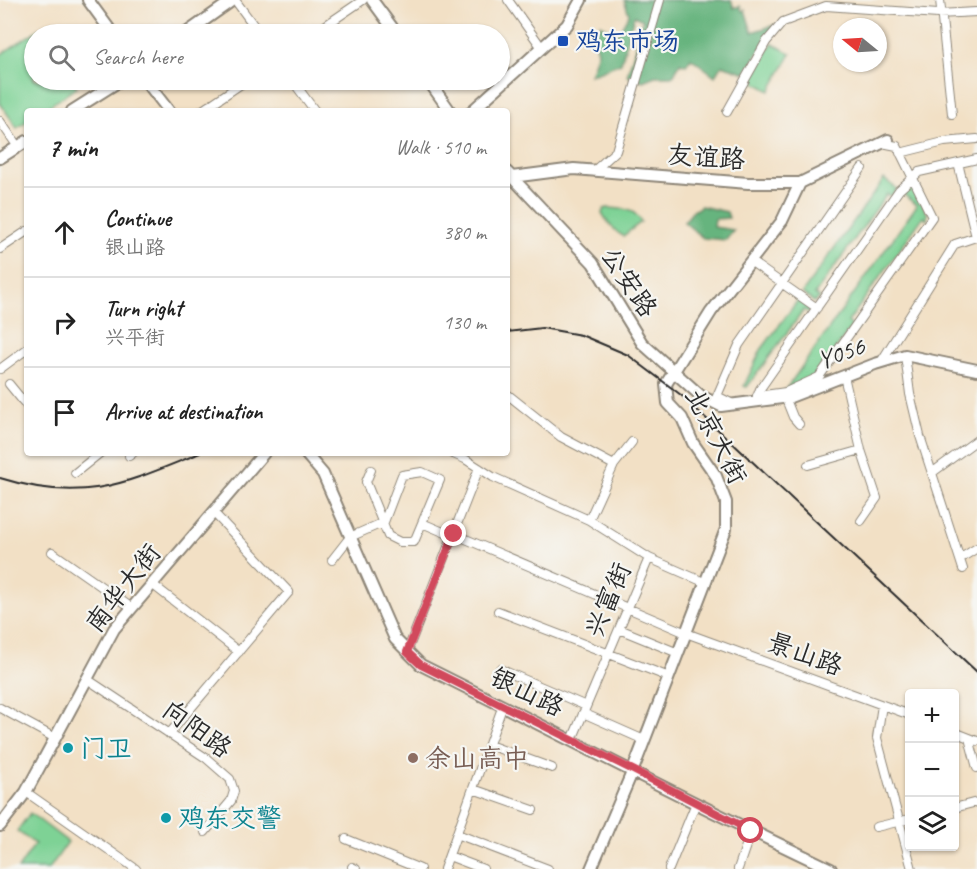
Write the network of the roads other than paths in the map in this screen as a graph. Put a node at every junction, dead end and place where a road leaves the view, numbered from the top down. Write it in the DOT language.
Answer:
graph roads {
  1 [pos="88,0"];
  2 [pos="234,0"];
  3 [pos="363,0"];
  4 [pos="372,0"];
  5 [pos="508,0"];
  6 [pos="581,0"];
  7 [pos="660,0"];
  8 [pos="940,0"];
  9 [pos="977,12"];
  10 [pos="942,14"];
  11 [pos="106,24"];
  12 [pos="199,24"];
  13 [pos="252,24"];
  14 [pos="328,24"];
  15 [pos="390,24"];
  16 [pos="542,48"];
  17 [pos="510,77"];
  18 [pos="105,90"];
  19 [pos="153,90"];
  20 [pos="232,90"];
  21 [pos="299,90"];
  22 [pos="435,90"];
  23 [pos="495,90"];
  24 [pos="77,108"];
  25 [pos="167,108"];
  26 [pos="205,108"];
  27 [pos="313,108"];
  28 [pos="448,108"];
  29 [pos="475,108"];
  30 [pos="727,112"];
  31 [pos="952,114"];
  32 [pos="0,121"];
  33 [pos="977,139"];
  34 [pos="885,142"];
  35 [pos="23,144"];
  36 [pos="900,153"];
  37 [pos="0,158"];
  38 [pos="977,159"];
  39 [pos="958,163"];
  40 [pos="862,168"];
  41 [pos="594,171"];
  42 [pos="510,175"];
  43 [pos="510,176"];
  44 [pos="912,178"];
  45 [pos="800,183"];
  46 [pos="24,233"];
  47 [pos="0,249"];
  48 [pos="750,261"];
  49 [pos="782,283"];
  50 [pos="817,308"];
  51 [pos="24,351"];
  52 [pos="905,355"];
  53 [pos="881,362"];
  54 [pos="0,369"];
  55 [pos="673,370"];
  56 [pos="977,370"];
  57 [pos="844,376"];
  58 [pos="9,384"];
  59 [pos="510,396"];
  60 [pos="785,398"];
  61 [pos="756,399"];
  62 [pos="24,402"];
  63 [pos="734,404"];
  64 [pos="721,406"];
  65 [pos="799,424"];
  66 [pos="977,440"];
  67 [pos="632,442"];
  68 [pos="861,450"];
  69 [pos="96,456"];
  70 [pos="261,456"];
  71 [pos="308,456"];
  72 [pos="457,456"];
  73 [pos="614,465"];
  74 [pos="808,465"];
  75 [pos="479,468"];
  76 [pos="371,470"];
  77 [pos="933,472"];
  78 [pos="75,473"];
  79 [pos="213,512"];
  80 [pos="589,520"];
  81 [pos="861,521"];
  82 [pos="382,522"];
  83 [pos="422,523"];
  84 [pos="454,534"];
  85 [pos="350,537"];
  86 [pos="977,548"];
  87 [pos="52,552"];
  88 [pos="649,558"];
  89 [pos="961,558"];
  90 [pos="332,560"];
  91 [pos="963,568"];
  92 [pos="705,583"];
  93 [pos="152,584"];
  94 [pos="628,607"];
  95 [pos="132,608"];
  96 [pos="498,611"];
  97 [pos="619,628"];
  98 [pos="686,633"];
  99 [pos="239,652"];
  100 [pos="407,652"];
  101 [pos="678,653"];
  102 [pos="608,654"];
  103 [pos="500,669"];
  104 [pos="669,677"];
  105 [pos="87,679"];
  106 [pos="502,705"];
  107 [pos="882,705"];
  108 [pos="0,708"];
  109 [pos="585,710"];
  110 [pos="905,714"];
  111 [pos="169,734"];
  112 [pos="55,738"];
  113 [pos="973,739"];
  114 [pos="572,740"];
  115 [pos="644,740"];
  116 [pos="489,745"];
  117 [pos="552,768"];
  118 [pos="977,768"];
  119 [pos="633,770"];
  120 [pos="473,789"];
  121 [pos="26,792"];
  122 [pos="977,802"];
  123 [pos="696,803"];
  124 [pos="959,804"];
  125 [pos="534,810"];
  126 [pos="905,820"];
  127 [pos="899,822"];
  128 [pos="0,826"];
  129 [pos="876,827"];
  130 [pos="751,831"];
  131 [pos="205,832"];
  132 [pos="457,834"];
  133 [pos="345,839"];
  134 [pos="449,856"];
  135 [pos="521,860"];
  136 [pos="136,869"];
  137 [pos="420,869"];
  138 [pos="444,869"];
  139 [pos="483,869"];
  140 [pos="518,869"];
  141 [pos="548,869"];
  142 [pos="591,869"];
  143 [pos="669,869"];
  144 [pos="738,869"];
  145 [pos="831,869"];
  146 [pos="912,869"];
  1 -- 11 [label="street"];
  2 -- 12 [label="street"];
  2 -- 13 [label="street"];
  3 -- 14 [label="street"];
  4 -- 15 [label="street"];
  5 -- 16 [label="street"];
  6 -- 16 [label="street"];
  7 -- 41 [label="street"];
  8 -- 10 [label="street"];
  9 -- 10 [label="street"];
  10 -- 30 [label="street"];
  10 -- 31 [label="street"];
  16 -- 17 [label="street"];
  18 -- 24 [label="street"];
  19 -- 25 [label="street"];
  20 -- 26 [label="street"];
  21 -- 27 [label="street"];
  22 -- 28 [label="street"];
  23 -- 29 [label="street"];
  32 -- 35 [label="street"];
  33 -- 36 [label="street"];
  34 -- 36 [label="street"];
  34 -- 45 [label="street, 友谊路"];
  35 -- 37 [label="street"];
  36 -- 44 [label="street"];
  38 -- 39 [label="street"];
  39 -- 44 [label="street"];
  39 -- 53 [label="street"];
  40 -- 49 [label="street"];
  41 -- 42 [label="street, 友谊路"];
  41 -- 45 [label="street, 友谊路"];
  43 -- 55 [label="street, 公安路"];
  44 -- 50 [label="street"];
  44 -- 61 [label="street"];
  45 -- 48 [label="street, 北京大街"];
  46 -- 47 [label="street"];
  48 -- 49 [label="street"];
  48 -- 55 [label="street, 北京大街"];
  49 -- 50 [label="street"];
  49 -- 63 [label="street"];
  50 -- 61 [label="street"];
  51 -- 54 [label="street"];
  52 -- 53 [label="street, Y056 / Y056"];
  52 -- 56 [label="street, Y056 / Y056"];
  52 -- 77 [label="street"];
  53 -- 57 [label="street, Y056 / Y056"];
  55 -- 64 [label="street, 公安路"];
  55 -- 92 [label="street, 北京大街"];
  57 -- 60 [label="street, Y056 / Y056"];
  57 -- 68 [label="street"];
  58 -- 62 [label="street"];
  59 -- 73 [label="street"];
  60 -- 61 [label="street, Y056 / Y056"];
  60 -- 65 [label="street"];
  61 -- 63 [label="street, Y056 / Y056"];
  63 -- 64 [label="street, Y056 / Y056"];
  66 -- 77 [label="street"];
  67 -- 73 [label="street"];
  68 -- 74 [label="street"];
  68 -- 81 [label="street"];
  69 -- 78 [label="street"];
  70 -- 79 [label="street, 南华大街"];
  71 -- 85 [label="street, 银山路"];
  72 -- 75 [label="street, 兴富街"];
  73 -- 80 [label="street"];
  75 -- 80 [label="street, 兴富街"];
  75 -- 84 [label="street"];
  76 -- 82 [label="street"];
  77 -- 89 [label="street"];
  79 -- 93 [label="street, 南华大街"];
  79 -- 99 [label="street"];
  80 -- 88 [label="street, 兴富街"];
  82 -- 83 [label="street"];
  82 -- 83 [label="street"];
  82 -- 85 [label="street"];
  83 -- 84 [label="street, 景山路"];
  84 -- 94 [label="street, 景山路"];
  84 -- 100 [label="street"];
  85 -- 90 [label="street"];
  85 -- 100 [label="street, 银山路"];
  86 -- 89 [label="street"];
  87 -- 95 [label="street"];
  88 -- 92 [label="street"];
  88 -- 94 [label="street, 兴富街"];
  89 -- 91 [label="street"];
  92 -- 98 [label="street, 北京大街"];
  93 -- 95 [label="street, 南华大街"];
  93 -- 99 [label="street"];
  94 -- 97 [label="street, 兴富街"];
  94 -- 98 [label="street, 景山路"];
  95 -- 105 [label="street, 南华大街"];
  96 -- 102 [label="street"];
  97 -- 101 [label="street"];
  97 -- 102 [label="street, 兴富街"];
  98 -- 101 [label="street, 北京大街"];
  98 -- 107 [label="street, 景山路"];
  99 -- 111 [label="street"];
  100 -- 106 [label="street, 银山路"];
  101 -- 104 [label="street, 北京大街"];
  102 -- 104 [label="street"];
  102 -- 109 [label="street, 兴富街"];
  103 -- 109 [label="street"];
  104 -- 115 [label="street, 北京大街"];
  105 -- 111 [label="street, 向阳路"];
  105 -- 112 [label="street, 南华大街"];
  106 -- 114 [label="street, 银山路"];
  106 -- 116 [label="street"];
  107 -- 110 [label="street, 景山路"];
  107 -- 127 [label="street"];
  108 -- 112 [label="street"];
  109 -- 114 [label="street, 兴富街"];
  109 -- 115 [label="street"];
  111 -- 131 [label="street, 向阳路"];
  112 -- 121 [label="street, 南华大街"];
  113 -- 118 [label="street"];
  114 -- 119 [label="street, 银山路"];
  115 -- 119 [label="street, 北京大街"];
  116 -- 117 [label="street"];
  116 -- 120 [label="street"];
  119 -- 123 [label="street, 银山路"];
  119 -- 142 [label="street, 北京大街"];
  120 -- 125 [label="street"];
  120 -- 132 [label="street"];
  121 -- 128 [label="street, 南华大街"];
  121 -- 136 [label="street"];
  122 -- 124 [label="street"];
  123 -- 130 [label="street, 银山路"];
  123 -- 143 [label="street"];
  126 -- 127 [label="street"];
  127 -- 129 [label="street"];
  127 -- 146 [label="street"];
  130 -- 144 [label="street"];
  130 -- 145 [label="street, 银山路"];
  132 -- 134 [label="street"];
  132 -- 135 [label="street"];
  133 -- 137 [label="street"];
  134 -- 138 [label="street"];
  134 -- 139 [label="street"];
  135 -- 140 [label="street"];
  135 -- 141 [label="street"];
}
